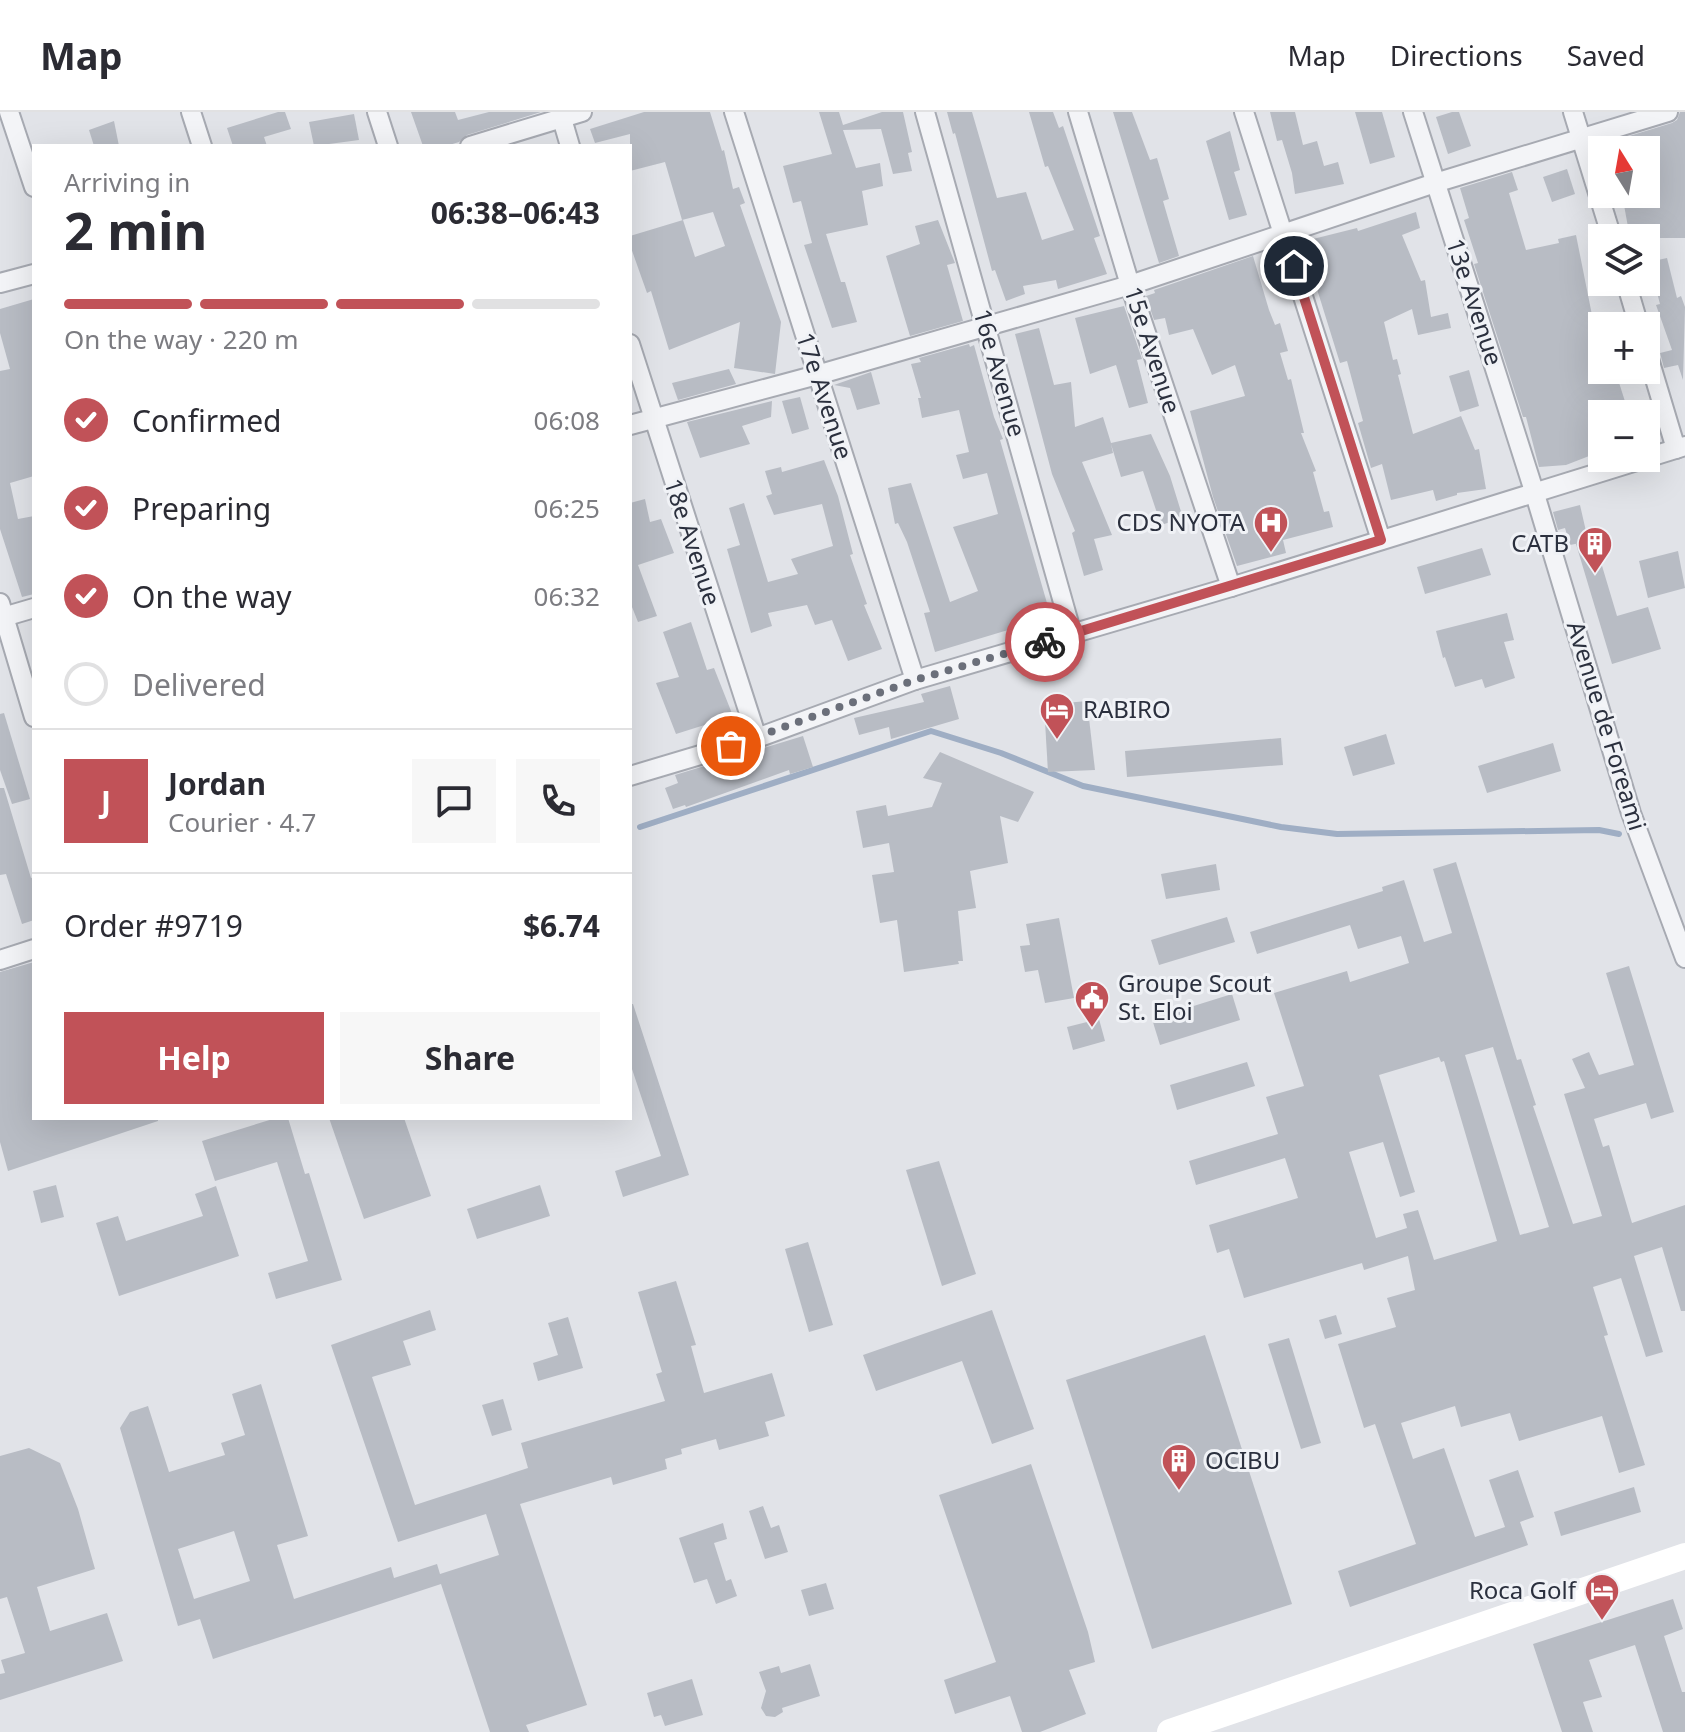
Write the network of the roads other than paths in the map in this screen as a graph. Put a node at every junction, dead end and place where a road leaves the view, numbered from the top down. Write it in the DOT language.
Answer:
graph roads {
  1 [pos="9,112"];
  2 [pos="191,112"];
  3 [pos="377,112"];
  4 [pos="582,112"];
  5 [pos="734,112"];
  6 [pos="925,112"];
  7 [pos="1078,112"];
  8 [pos="1244,112"];
  9 [pos="1413,112"];
  10 [pos="1573,112"];
  11 [pos="1668,112"];
  12 [pos="561,115"];
  13 [pos="1582,139"];
  14 [pos="201,144"];
  15 [pos="387,144"];
  16 [pos="476,144"];
  17 [pos="569,144"];
  18 [pos="32,181"];
  19 [pos="1435,183"];
  20 [pos="1608,224"];
  21 [pos="1284,236"];
  22 [pos="32,275"];
  23 [pos="0,283"];
  24 [pos="1130,285"];
  25 [pos="986,327"];
  26 [pos="632,351"];
  27 [pos="817,375"];
  28 [pos="1658,384"];
  29 [pos="652,418"];
  30 [pos="632,424"];
  31 [pos="1681,448"];
  32 [pos="1534,491"];
  33 [pos="1381,540"];
  34 [pos="1231,587"];
  35 [pos="32,608"];
  36 [pos="1,612"];
  37 [pos="1072,634"];
  38 [pos="915,680"];
  39 [pos="32,711"];
  40 [pos="757,738"];
  41 [pos="632,775"];
  42 [pos="32,950"];
  43 [pos="1685,958"];
  44 [pos="0,960"];
  45 [pos="1685,1556"];
  46 [pos="1170,1732"];
  1 -- 18 [label="street"];
  2 -- 14 [label="street"];
  3 -- 15 [label="street"];
  4 -- 12 [label="street"];
  5 -- 27 [label="street, 17e Avenue"];
  6 -- 25 [label="street, 16e Avenue"];
  7 -- 24 [label="street, 15e Avenue"];
  8 -- 21 [label="street"];
  9 -- 19 [label="street, 13e Avenue"];
  10 -- 13 [label="street"];
  11 -- 13 [label="street"];
  12 -- 16 [label="street"];
  12 -- 17 [label="street"];
  13 -- 19 [label="street"];
  13 -- 20 [label="street"];
  19 -- 21 [label="street"];
  19 -- 32 [label="street, 13e Avenue"];
  21 -- 24 [label="street"];
  21 -- 33 [label="street"];
  22 -- 23 [label="street"];
  24 -- 25 [label="street"];
  24 -- 34 [label="street, 15e Avenue"];
  25 -- 27 [label="street"];
  25 -- 37 [label="street, 16e Avenue"];
  26 -- 29 [label="street, 18e Avenue"];
  27 -- 29 [label="street"];
  27 -- 38 [label="street, 17e Avenue"];
  28 -- 31 [label="street"];
  29 -- 30 [label="street"];
  29 -- 40 [label="street, 18e Avenue"];
  31 -- 32 [label="street"];
  32 -- 33 [label="street"];
  32 -- 43 [label="street, Avenue de Foreami"];
  33 -- 34 [label="street"];
  34 -- 37 [label="street"];
  35 -- 36 [label="street"];
  36 -- 39 [label="street"];
  37 -- 38 [label="street"];
  38 -- 40 [label="street"];
  40 -- 41 [label="street"];
  42 -- 44 [label="street"];
  45 -- 46 [label="street"];
}
